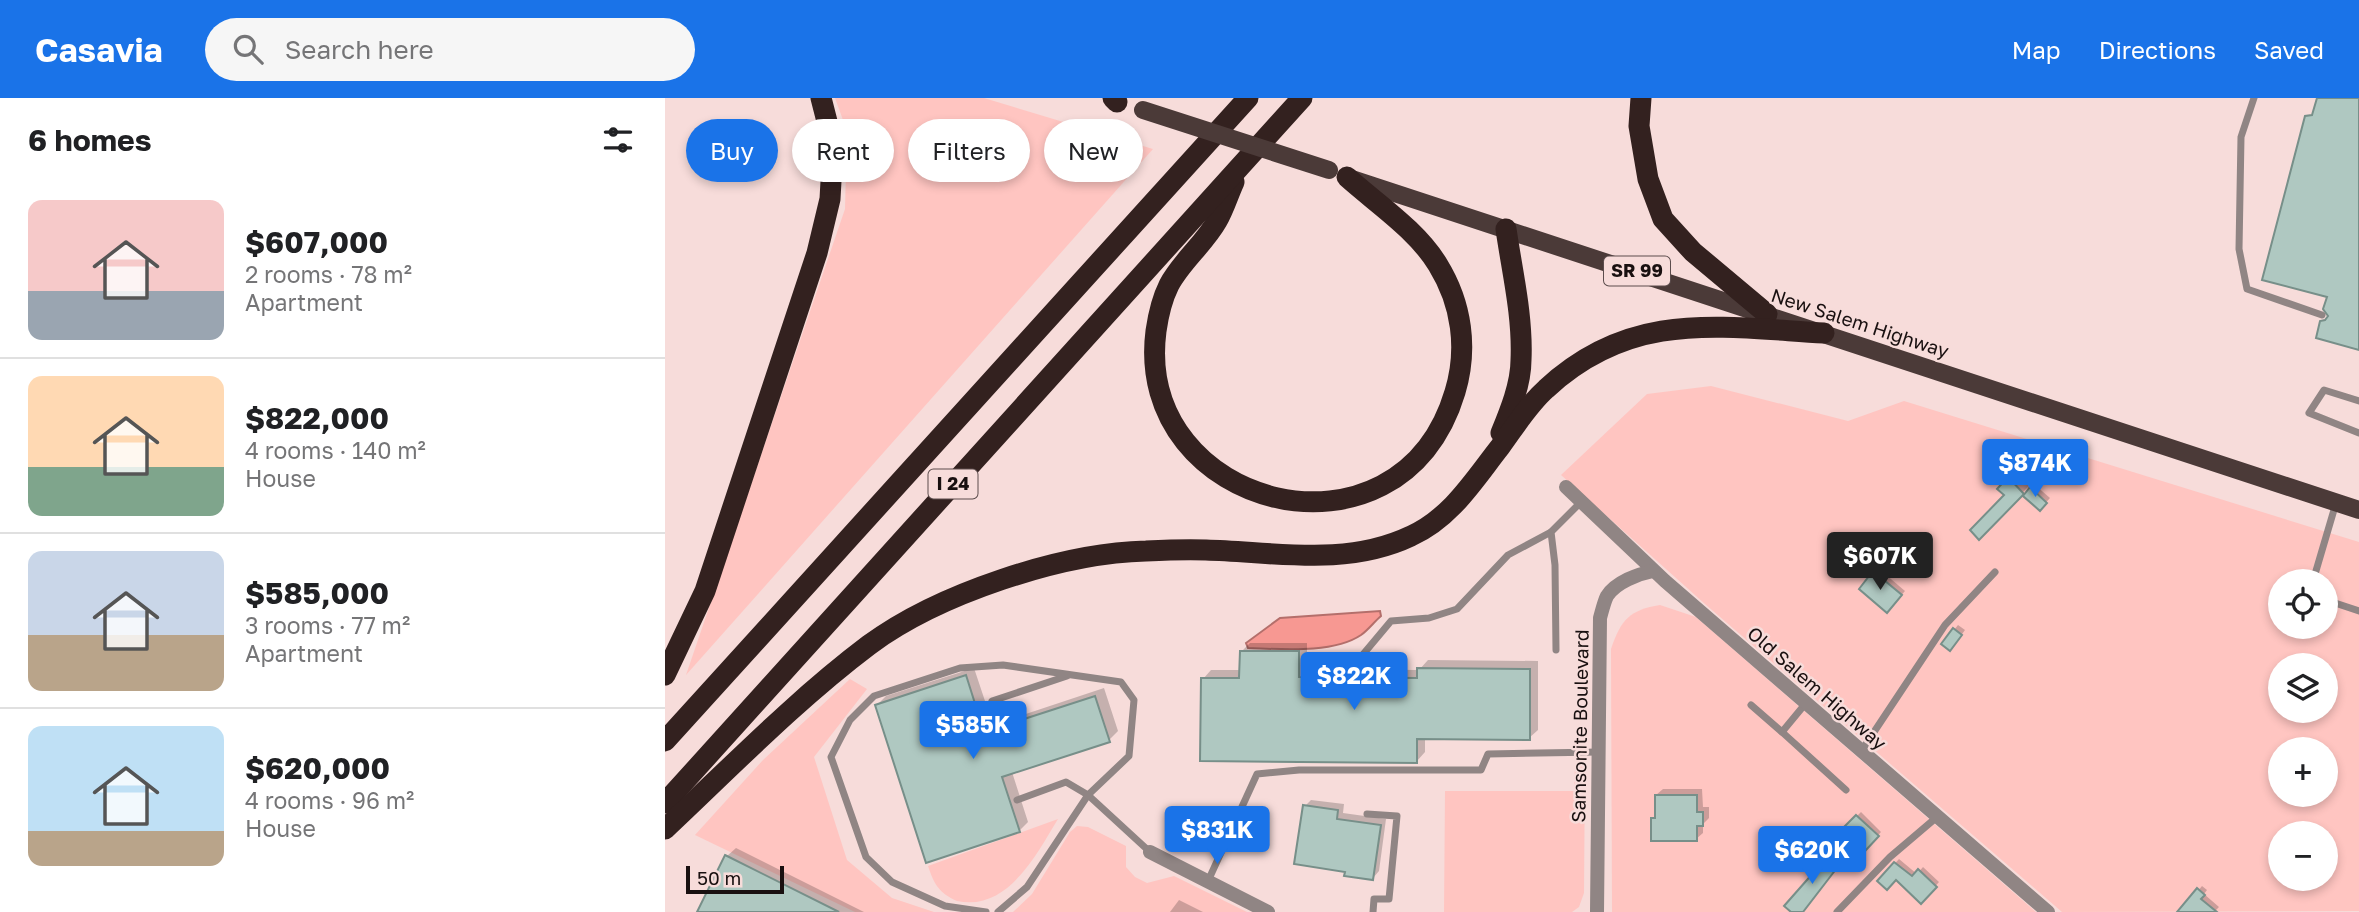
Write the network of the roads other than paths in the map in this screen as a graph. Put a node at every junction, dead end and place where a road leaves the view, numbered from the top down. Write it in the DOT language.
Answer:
graph roads {
  1 [pos="821,98"];
  2 [pos="1302,98"];
  3 [pos="1641,98"];
  4 [pos="2254,98"];
  5 [pos="1112,99"];
  6 [pos="1242,103"];
  7 [pos="1241,164"];
  8 [pos="1338,174"];
  9 [pos="1506,229"];
  10 [pos="1767,314"];
  11 [pos="2322,315"];
  12 [pos="1825,333"];
  13 [pos="2359,401"];
  14 [pos="2359,433"];
  15 [pos="1493,455"];
  16 [pos="1566,488"];
  17 [pos="1581,502"];
  18 [pos="2336,503"];
  19 [pos="2359,510"];
  20 [pos="1551,533"];
  21 [pos="2317,569"];
  22 [pos="1653,571"];
  23 [pos="1995,572"];
  24 [pos="2359,600"];
  25 [pos="2338,604"];
  26 [pos="2357,610"];
  27 [pos="1556,650"];
  28 [pos="1360,658"];
  29 [pos="1071,674"];
  30 [pos="665,675"];
  31 [pos="992,701"];
  32 [pos="1806,703"];
  33 [pos="1751,705"];
  34 [pos="1782,732"];
  35 [pos="665,741"];
  36 [pos="1861,751"];
  37 [pos="1599,752"];
  38 [pos="1846,790"];
  39 [pos="1088,795"];
  40 [pos="1017,800"];
  41 [pos="665,803"];
  42 [pos="1367,814"];
  43 [pos="1937,817"];
  44 [pos="665,830"];
  45 [pos="1150,852"];
  46 [pos="1208,881"];
  47 [pos="1242,906"];
  48 [pos="986,912"];
  49 [pos="997,912"];
  50 [pos="1268,912"];
  51 [pos="1373,912"];
  52 [pos="1597,912"];
  53 [pos="1837,912"];
  54 [pos="2048,912"];
  1 -- 30 [label="highway"];
  2 -- 7 [label="highway, I 24"];
  3 -- 10 [label="highway"];
  4 -- 11 [label="lane"];
  5 -- 8 [label="main road, New Salem Highway / SR 99, bridge"];
  6 -- 35 [label="highway, I 24"];
  7 -- 8 [label="highway"];
  7 -- 41 [label="highway, I 24"];
  8 -- 9 [label="main road, New Salem Highway / SR 99"];
  9 -- 10 [label="main road, New Salem Highway / SR 99"];
  9 -- 15 [label="highway"];
  10 -- 12 [label="main road, New Salem Highway / SR 99"];
  12 -- 15 [label="highway"];
  12 -- 18 [label="main road, New Salem Highway / SR 99"];
  13 -- 14 [label="lane"];
  15 -- 44 [label="highway"];
  16 -- 17 [label="street, Old Salem Highway"];
  17 -- 20 [label="lane"];
  17 -- 22 [label="street, Old Salem Highway"];
  18 -- 19 [label="main road, New Salem Highway / SR 99"];
  18 -- 21 [label="lane"];
  20 -- 27 [label="lane"];
  20 -- 28 [label="lane"];
  22 -- 32 [label="street, Old Salem Highway"];
  22 -- 37 [label="street, Samsonite Boulevard"];
  23 -- 36 [label="lane"];
  24 -- 26 [label="lane"];
  25 -- 26 [label="lane"];
  29 -- 31 [label="lane"];
  29 -- 39 [label="lane"];
  29 -- 48 [label="lane"];
  32 -- 34 [label="lane"];
  32 -- 36 [label="street, Old Salem Highway"];
  33 -- 34 [label="lane"];
  34 -- 38 [label="lane"];
  36 -- 43 [label="street, Old Salem Highway"];
  37 -- 46 [label="lane"];
  37 -- 52 [label="street, Samsonite Boulevard"];
  39 -- 40 [label="lane"];
  39 -- 45 [label="lane"];
  39 -- 49 [label="lane"];
  42 -- 51 [label="lane"];
  43 -- 53 [label="lane"];
  43 -- 54 [label="street, Old Salem Highway"];
  45 -- 46 [label="street"];
  46 -- 47 [label="street"];
  47 -- 50 [label="street"];
}
